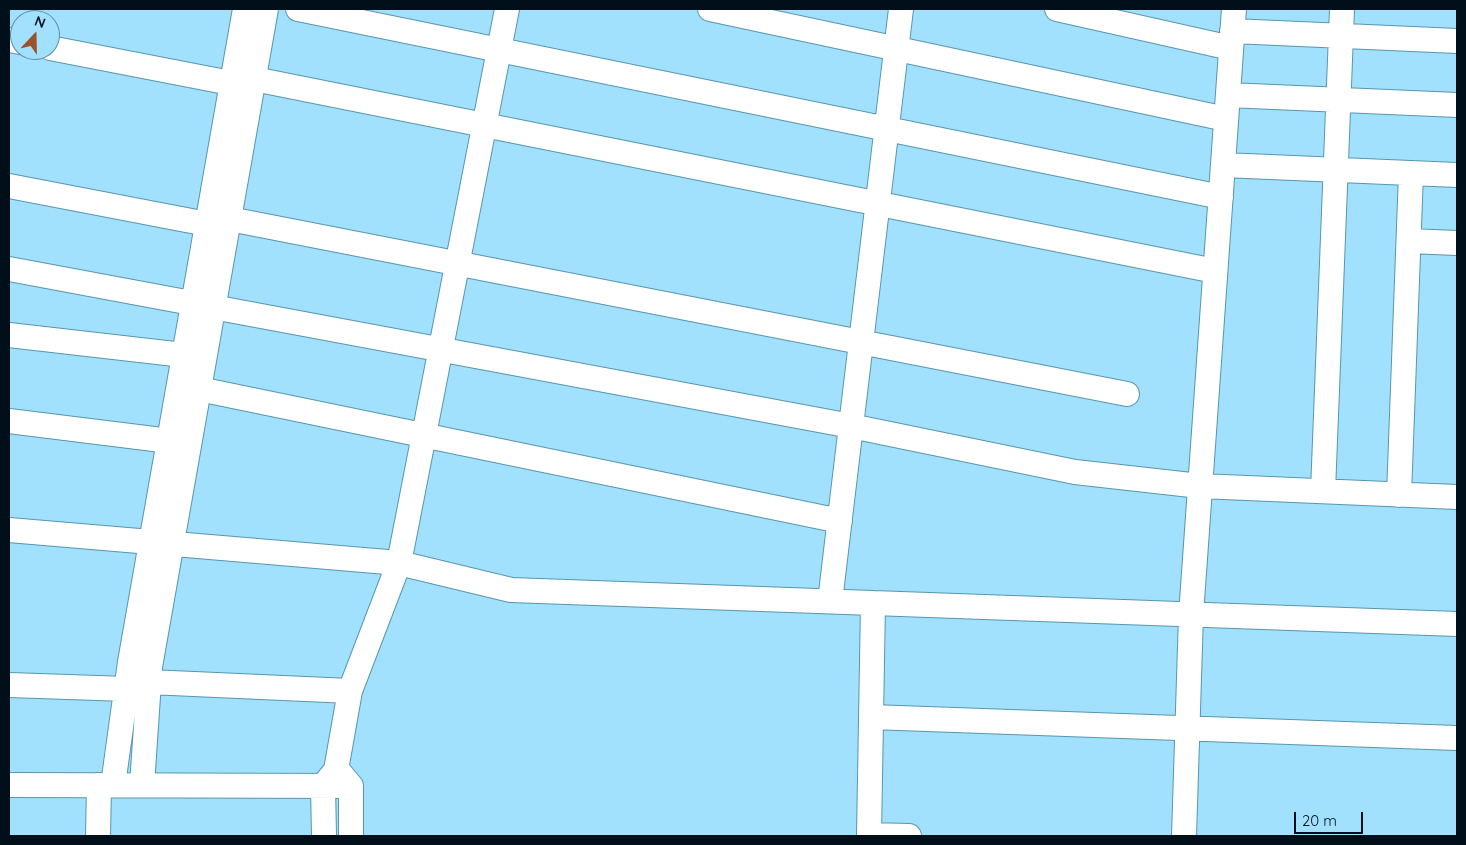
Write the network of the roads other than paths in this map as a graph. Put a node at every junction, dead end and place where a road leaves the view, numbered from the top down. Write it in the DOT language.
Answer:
graph roads {
  1 [pos="245,9"];
  2 [pos="266,9"];
  3 [pos="298,9"];
  4 [pos="506,9"];
  5 [pos="710,9"];
  6 [pos="901,9"];
  7 [pos="1057,9"];
  8 [pos="1342,9"];
  9 [pos="1232,29"];
  10 [pos="1341,36"];
  11 [pos="1457,41"];
  12 [pos="896,49"];
  13 [pos="60,50"];
  14 [pos="499,50"];
  15 [pos="246,83"];
  16 [pos="1228,95"];
  17 [pos="1338,100"];
  18 [pos="1457,105"];
  19 [pos="1226,119"];
  20 [pos="484,125"];
  21 [pos="886,129"];
  22 [pos="1222,165"];
  23 [pos="1336,170"];
  24 [pos="1412,173"];
  25 [pos="1457,175"];
  26 [pos="9,186"];
  27 [pos="1221,197"];
  28 [pos="878,204"];
  29 [pos="215,219"];
  30 [pos="1409,241"];
  31 [pos="1457,243"];
  32 [pos="457,264"];
  33 [pos="9,269"];
  34 [pos="1215,271"];
  35 [pos="204,305"];
  36 [pos="9,335"];
  37 [pos="861,342"];
  38 [pos="441,350"];
  39 [pos="195,356"];
  40 [pos="199,389"];
  41 [pos="1127,394"];
  42 [pos="9,421"];
  43 [pos="851,426"];
  44 [pos="424,436"];
  45 [pos="180,442"];
  46 [pos="1200,486"];
  47 [pos="1323,491"];
  48 [pos="1399,495"];
  49 [pos="1457,497"];
  50 [pos="840,521"];
  51 [pos="9,530"];
  52 [pos="162,543"];
  53 [pos="400,563"];
  54 [pos="830,601"];
  55 [pos="872,603"];
  56 [pos="1191,614"];
  57 [pos="1457,624"];
  58 [pos="149,682"];
  59 [pos="9,685"];
  60 [pos="127,689"];
  61 [pos="350,691"];
  62 [pos="871,717"];
  63 [pos="1188,728"];
  64 [pos="1457,738"];
  65 [pos="337,780"];
  66 [pos="9,785"];
  67 [pos="106,785"];
  68 [pos="142,785"];
  69 [pos="98,836"];
  70 [pos="324,836"];
  71 [pos="351,836"];
  72 [pos="909,836"];
  73 [pos="1184,836"];
  1 -- 15 [label="street"];
  2 -- 15 [label="street"];
  3 -- 14 [label="street"];
  4 -- 14 [label="street"];
  5 -- 12 [label="street"];
  6 -- 12 [label="street"];
  7 -- 9 [label="street"];
  8 -- 10 [label="street"];
  9 -- 10 [label="street"];
  9 -- 16 [label="street"];
  10 -- 11 [label="street"];
  10 -- 17 [label="street"];
  12 -- 19 [label="street"];
  12 -- 21 [label="street"];
  13 -- 15 [label="street"];
  14 -- 20 [label="street"];
  14 -- 21 [label="street"];
  15 -- 20 [label="street"];
  15 -- 29 [label="street"];
  16 -- 17 [label="street"];
  16 -- 19 [label="street"];
  17 -- 18 [label="street"];
  17 -- 23 [label="street"];
  19 -- 22 [label="street"];
  20 -- 28 [label="street"];
  20 -- 32 [label="street"];
  21 -- 27 [label="street"];
  21 -- 28 [label="street"];
  22 -- 23 [label="street"];
  22 -- 27 [label="street"];
  23 -- 24 [label="street"];
  23 -- 47 [label="street"];
  24 -- 25 [label="street"];
  24 -- 30 [label="street"];
  26 -- 29 [label="street"];
  27 -- 34 [label="street"];
  28 -- 34 [label="street"];
  28 -- 37 [label="street"];
  29 -- 32 [label="street"];
  29 -- 35 [label="street"];
  30 -- 31 [label="street"];
  30 -- 48 [label="street"];
  32 -- 37 [label="street"];
  32 -- 38 [label="street"];
  33 -- 35 [label="street"];
  34 -- 46 [label="street"];
  35 -- 38 [label="street"];
  35 -- 39 [label="street"];
  36 -- 39 [label="street"];
  37 -- 41 [label="street"];
  37 -- 43 [label="street"];
  38 -- 43 [label="street"];
  38 -- 44 [label="street"];
  39 -- 40 [label="street"];
  39 -- 45 [label="street"];
  40 -- 44 [label="street"];
  40 -- 45 [label="street"];
  42 -- 45 [label="street"];
  43 -- 46 [label="street"];
  43 -- 50 [label="street"];
  44 -- 50 [label="street"];
  44 -- 53 [label="street"];
  45 -- 52 [label="street"];
  46 -- 47 [label="street"];
  46 -- 56 [label="street"];
  47 -- 48 [label="street"];
  48 -- 49 [label="street"];
  50 -- 54 [label="street"];
  51 -- 52 [label="street"];
  52 -- 53 [label="street"];
  52 -- 58 [label="street"];
  52 -- 60 [label="street"];
  53 -- 54 [label="street"];
  53 -- 61 [label="street"];
  54 -- 55 [label="street"];
  55 -- 56 [label="street"];
  55 -- 62 [label="street"];
  56 -- 57 [label="street"];
  56 -- 63 [label="street"];
  58 -- 61 [label="street"];
  58 -- 68 [label="street"];
  59 -- 60 [label="street"];
  60 -- 67 [label="street"];
  61 -- 65 [label="street"];
  62 -- 63 [label="street"];
  62 -- 72 [label="street"];
  63 -- 64 [label="street"];
  63 -- 73 [label="street"];
  65 -- 68 [label="street"];
  65 -- 70 [label="street"];
  65 -- 71 [label="street"];
  66 -- 67 [label="street"];
  67 -- 68 [label="street"];
  67 -- 69 [label="street"];
}
